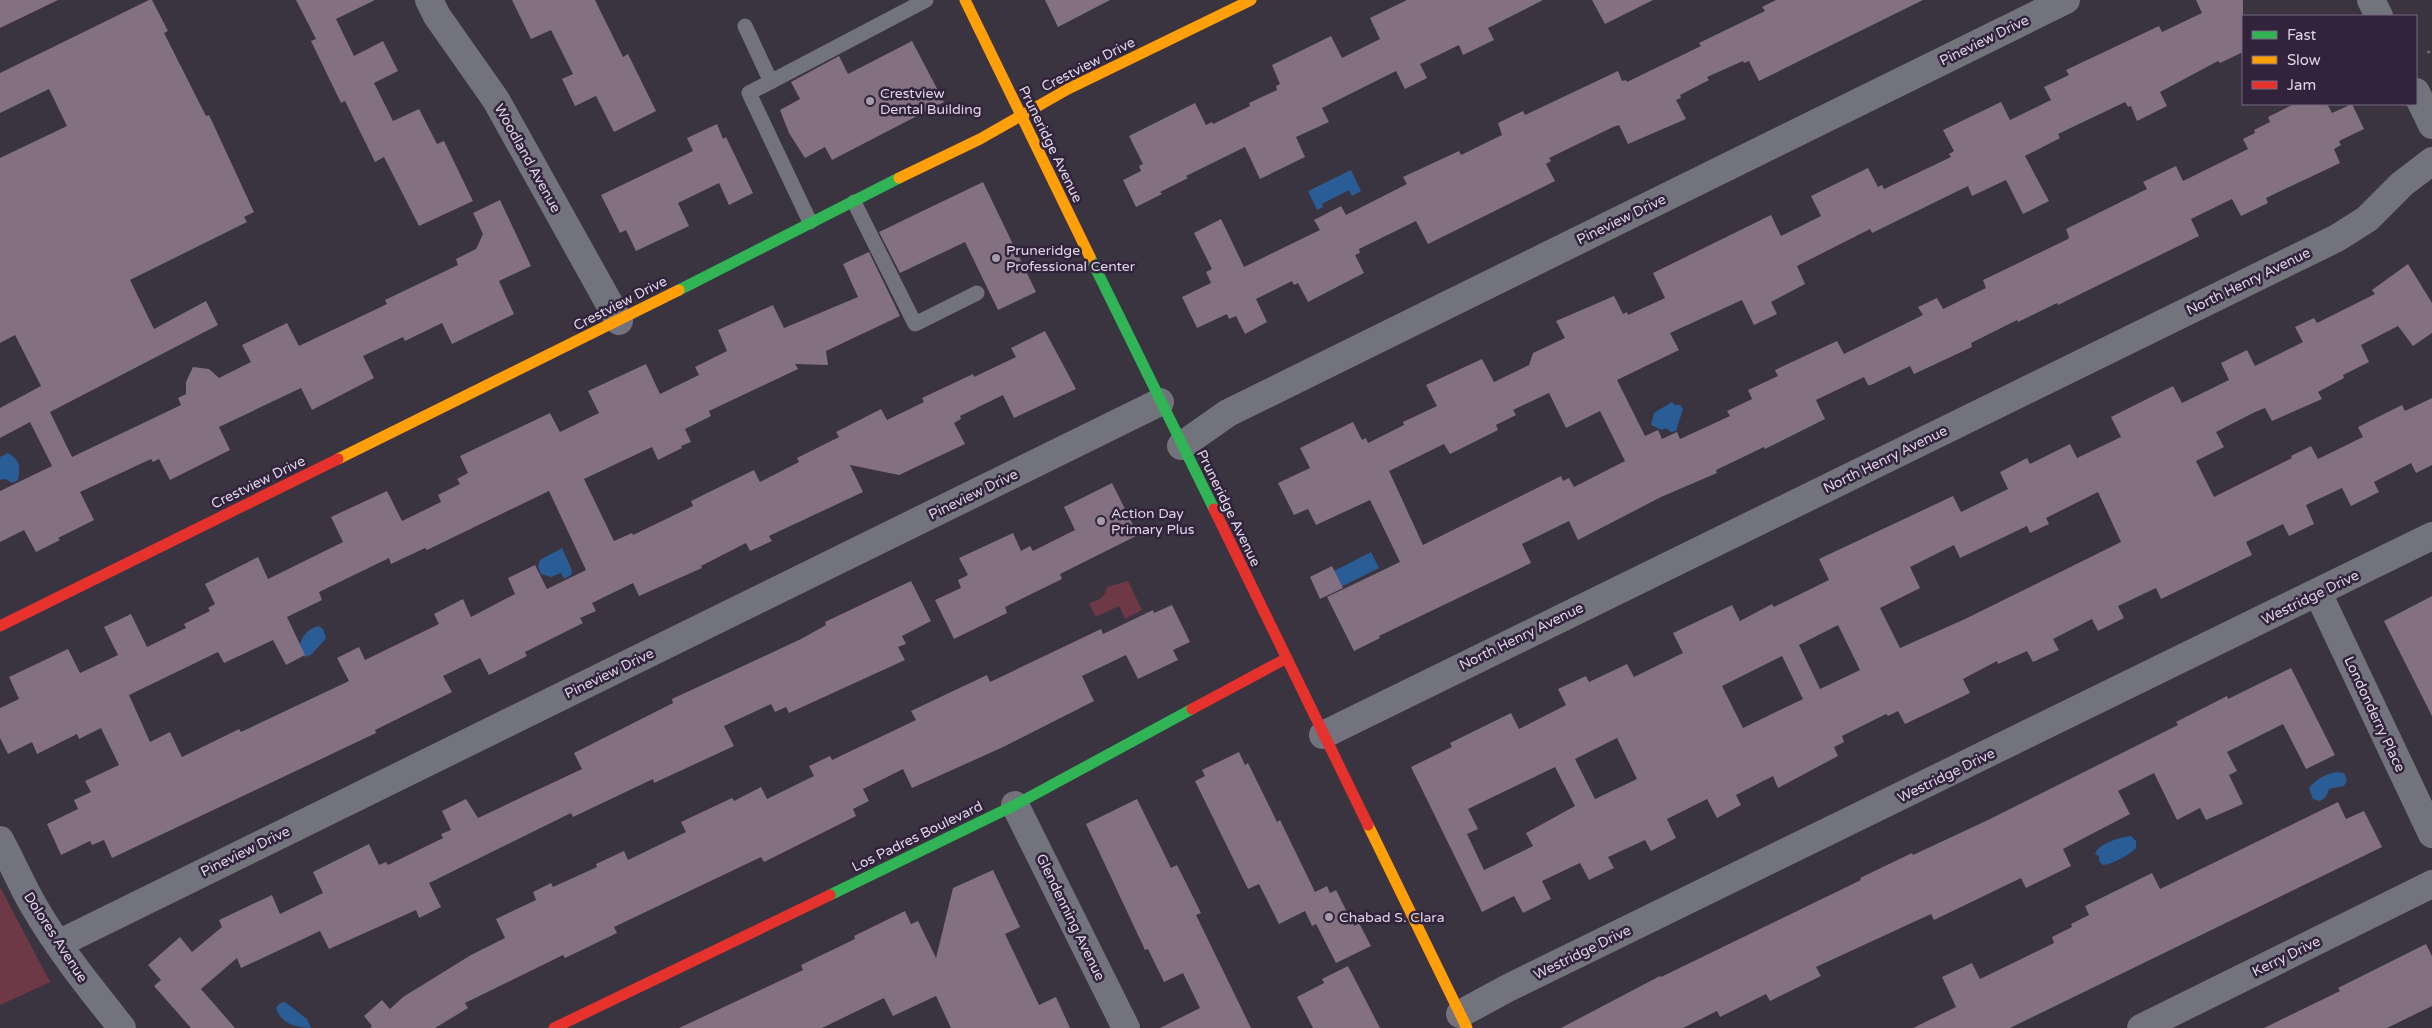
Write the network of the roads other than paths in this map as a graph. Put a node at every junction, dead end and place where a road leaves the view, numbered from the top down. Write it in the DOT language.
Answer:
graph roads {
  1 [pos="429,0"];
  2 [pos="926,0"];
  3 [pos="966,0"];
  4 [pos="1251,0"];
  5 [pos="2066,0"];
  6 [pos="2371,0"];
  7 [pos="2378,15"];
  8 [pos="746,26"];
  9 [pos="771,82"];
  10 [pos="2422,93"];
  11 [pos="1021,116"];
  12 [pos="2432,125"];
  13 [pos="2432,161"];
  14 [pos="854,202"];
  15 [pos="810,222"];
  16 [pos="977,293"];
  17 [pos="619,321"];
  18 [pos="1160,402"];
  19 [pos="1181,446"];
  20 [pos="2432,536"];
  21 [pos="2318,593"];
  22 [pos="0,626"];
  23 [pos="1287,658"];
  24 [pos="1323,735"];
  25 [pos="1015,805"];
  26 [pos="2432,834"];
  27 [pos="0,840"];
  28 [pos="2432,884"];
  29 [pos="58,944"];
  30 [pos="1463,1021"];
  31 [pos="122,1028"];
  32 [pos="554,1028"];
  33 [pos="1126,1028"];
  34 [pos="2141,1028"];
  1 -- 17 [label="street, Woodland Avenue"];
  2 -- 9 [label="lane"];
  3 -- 11 [label="street, Pruneridge Avenue"];
  4 -- 11 [label="street, Crestview Drive"];
  5 -- 19 [label="street, Pineview Drive"];
  6 -- 7 [label="street"];
  8 -- 9 [label="lane"];
  9 -- 15 [label="lane"];
  10 -- 12 [label="street"];
  11 -- 14 [label="street, Crestview Drive"];
  11 -- 18 [label="street, Pruneridge Avenue"];
  13 -- 24 [label="street, North Henry Avenue"];
  14 -- 15 [label="street, Crestview Drive"];
  14 -- 16 [label="lane"];
  15 -- 17 [label="street, Crestview Drive"];
  17 -- 22 [label="street, Crestview Drive"];
  18 -- 19 [label="street, Pruneridge Avenue"];
  18 -- 29 [label="street, Pineview Drive"];
  19 -- 23 [label="street, Pruneridge Avenue"];
  20 -- 21 [label="street, Westridge Drive"];
  21 -- 26 [label="street, Londonderry Place"];
  21 -- 30 [label="street, Westridge Drive"];
  23 -- 24 [label="street, Pruneridge Avenue"];
  23 -- 25 [label="street, Los Padres Boulevard"];
  24 -- 30 [label="street, Pruneridge Avenue"];
  25 -- 32 [label="street, Los Padres Boulevard"];
  25 -- 33 [label="street, Glendenning Avenue"];
  27 -- 29 [label="street, Dolores Avenue"];
  28 -- 34 [label="street, Kerry Drive"];
  29 -- 31 [label="street, Dolores Avenue"];
}
